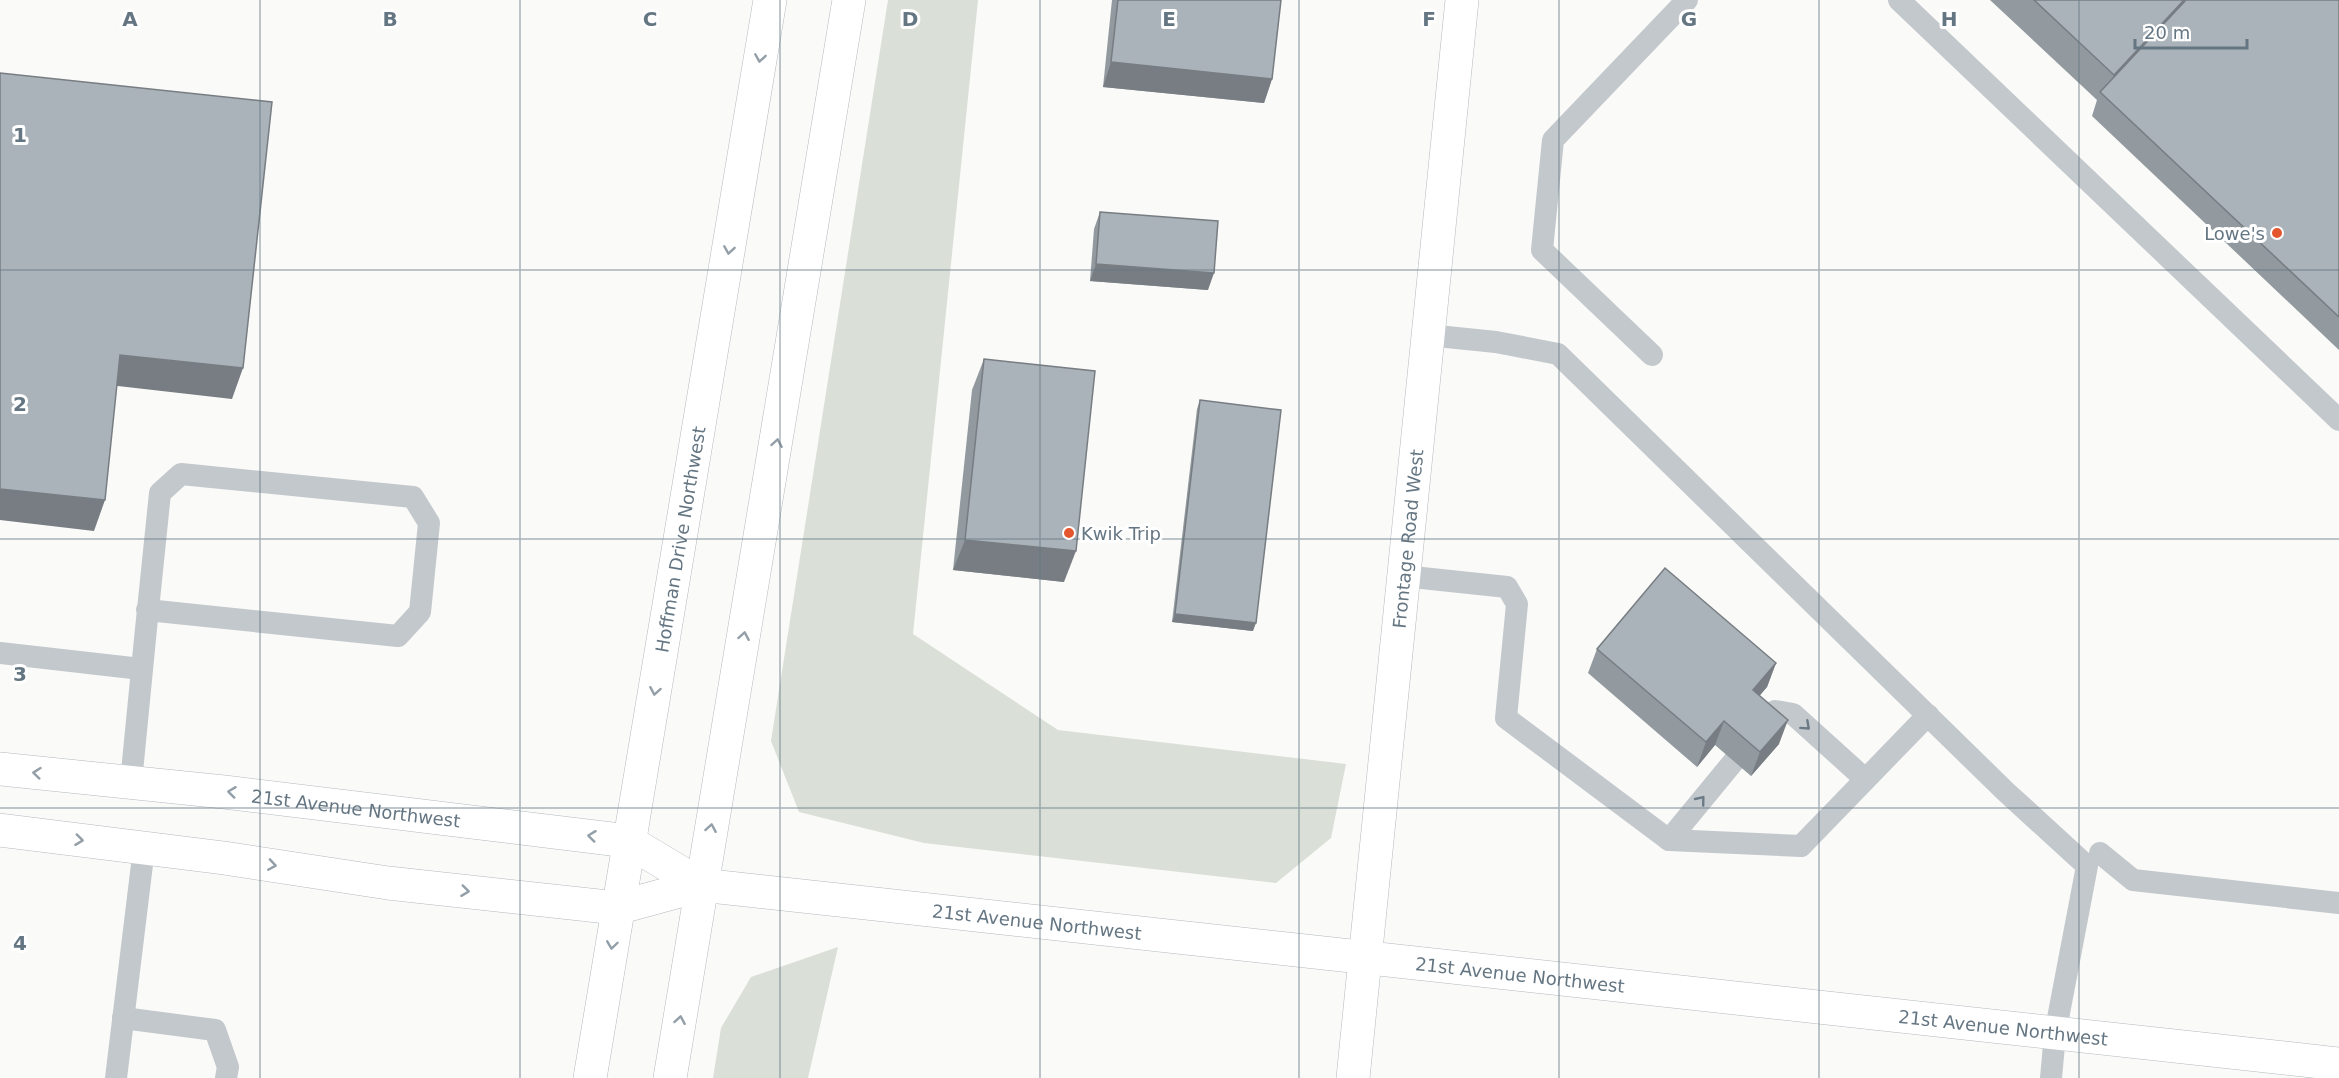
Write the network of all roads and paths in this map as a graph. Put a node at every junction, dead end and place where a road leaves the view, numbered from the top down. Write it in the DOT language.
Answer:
graph roads {
  1 [pos="770,0"];
  2 [pos="849,0"];
  3 [pos="1462,0"];
  4 [pos="1687,0"];
  5 [pos="1899,0"];
  6 [pos="1427,335"];
  7 [pos="1652,355"];
  8 [pos="2339,420"];
  9 [pos="1403,576"];
  10 [pos="147,609"];
  11 [pos="0,653"];
  12 [pos="141,669"];
  13 [pos="1928,715"];
  14 [pos="1760,728"];
  15 [pos="1734,760"];
  16 [pos="0,769"];
  17 [pos="1866,778"];
  18 [pos="131,782"];
  19 [pos="0,830"];
  20 [pos="1669,840"];
  21 [pos="628,841"];
  22 [pos="144,848"];
  23 [pos="2100,853"];
  24 [pos="700,885"];
  25 [pos="2339,903"];
  26 [pos="617,908"];
  27 [pos="1365,958"];
  28 [pos="123,1018"];
  29 [pos="2055,1034"];
  30 [pos="2339,1064"];
  31 [pos="116,1078"];
  32 [pos="226,1078"];
  33 [pos="590,1078"];
  34 [pos="670,1078"];
  35 [pos="1353,1078"];
  36 [pos="2051,1078"];
  1 -- 21 [label="street, Hoffman Drive Northwest, one-way"];
  24 -- 2 [label="street, one-way"];
  3 -- 6 [label="street, Frontage Road West"];
  4 -- 7 [label="lane"];
  5 -- 8 [label="lane"];
  6 -- 9 [label="street, Frontage Road West"];
  6 -- 13 [label="lane"];
  9 -- 20 [label="lane"];
  9 -- 27 [label="street, Frontage Road West"];
  10 -- 10 [label="lane"];
  10 -- 12 [label="lane"];
  11 -- 12 [label="lane"];
  12 -- 18 [label="lane"];
  13 -- 17 [label="lane"];
  13 -- 29 [label="lane"];
  14 -- 17 [label="lane, one-way"];
  20 -- 15 [label="lane, one-way"];
  18 -- 16 [label="street, 21st Avenue Northwest, one-way"];
  17 -- 20 [label="lane"];
  21 -- 18 [label="street, 21st Avenue Northwest, one-way"];
  19 -- 22 [label="street, 21st Avenue Northwest, one-way"];
  21 -- 24 [label="street, 21st Avenue Northwest"];
  21 -- 26 [label="street, Hoffman Drive Northwest"];
  22 -- 26 [label="street, 21st Avenue Northwest, one-way"];
  22 -- 28 [label="lane"];
  23 -- 25 [label="lane"];
  24 -- 26 [label="street, 21st Avenue Northwest"];
  24 -- 27 [label="street, 21st Avenue Northwest"];
  34 -- 24 [label="street, one-way"];
  26 -- 33 [label="street, Hoffman Drive Northwest, one-way"];
  27 -- 29 [label="street, 21st Avenue Northwest"];
  27 -- 35 [label="street, Frontage Road West"];
  28 -- 31 [label="lane"];
  28 -- 32 [label="lane"];
  29 -- 30 [label="street, 21st Avenue Northwest"];
  29 -- 36 [label="lane"];
}
